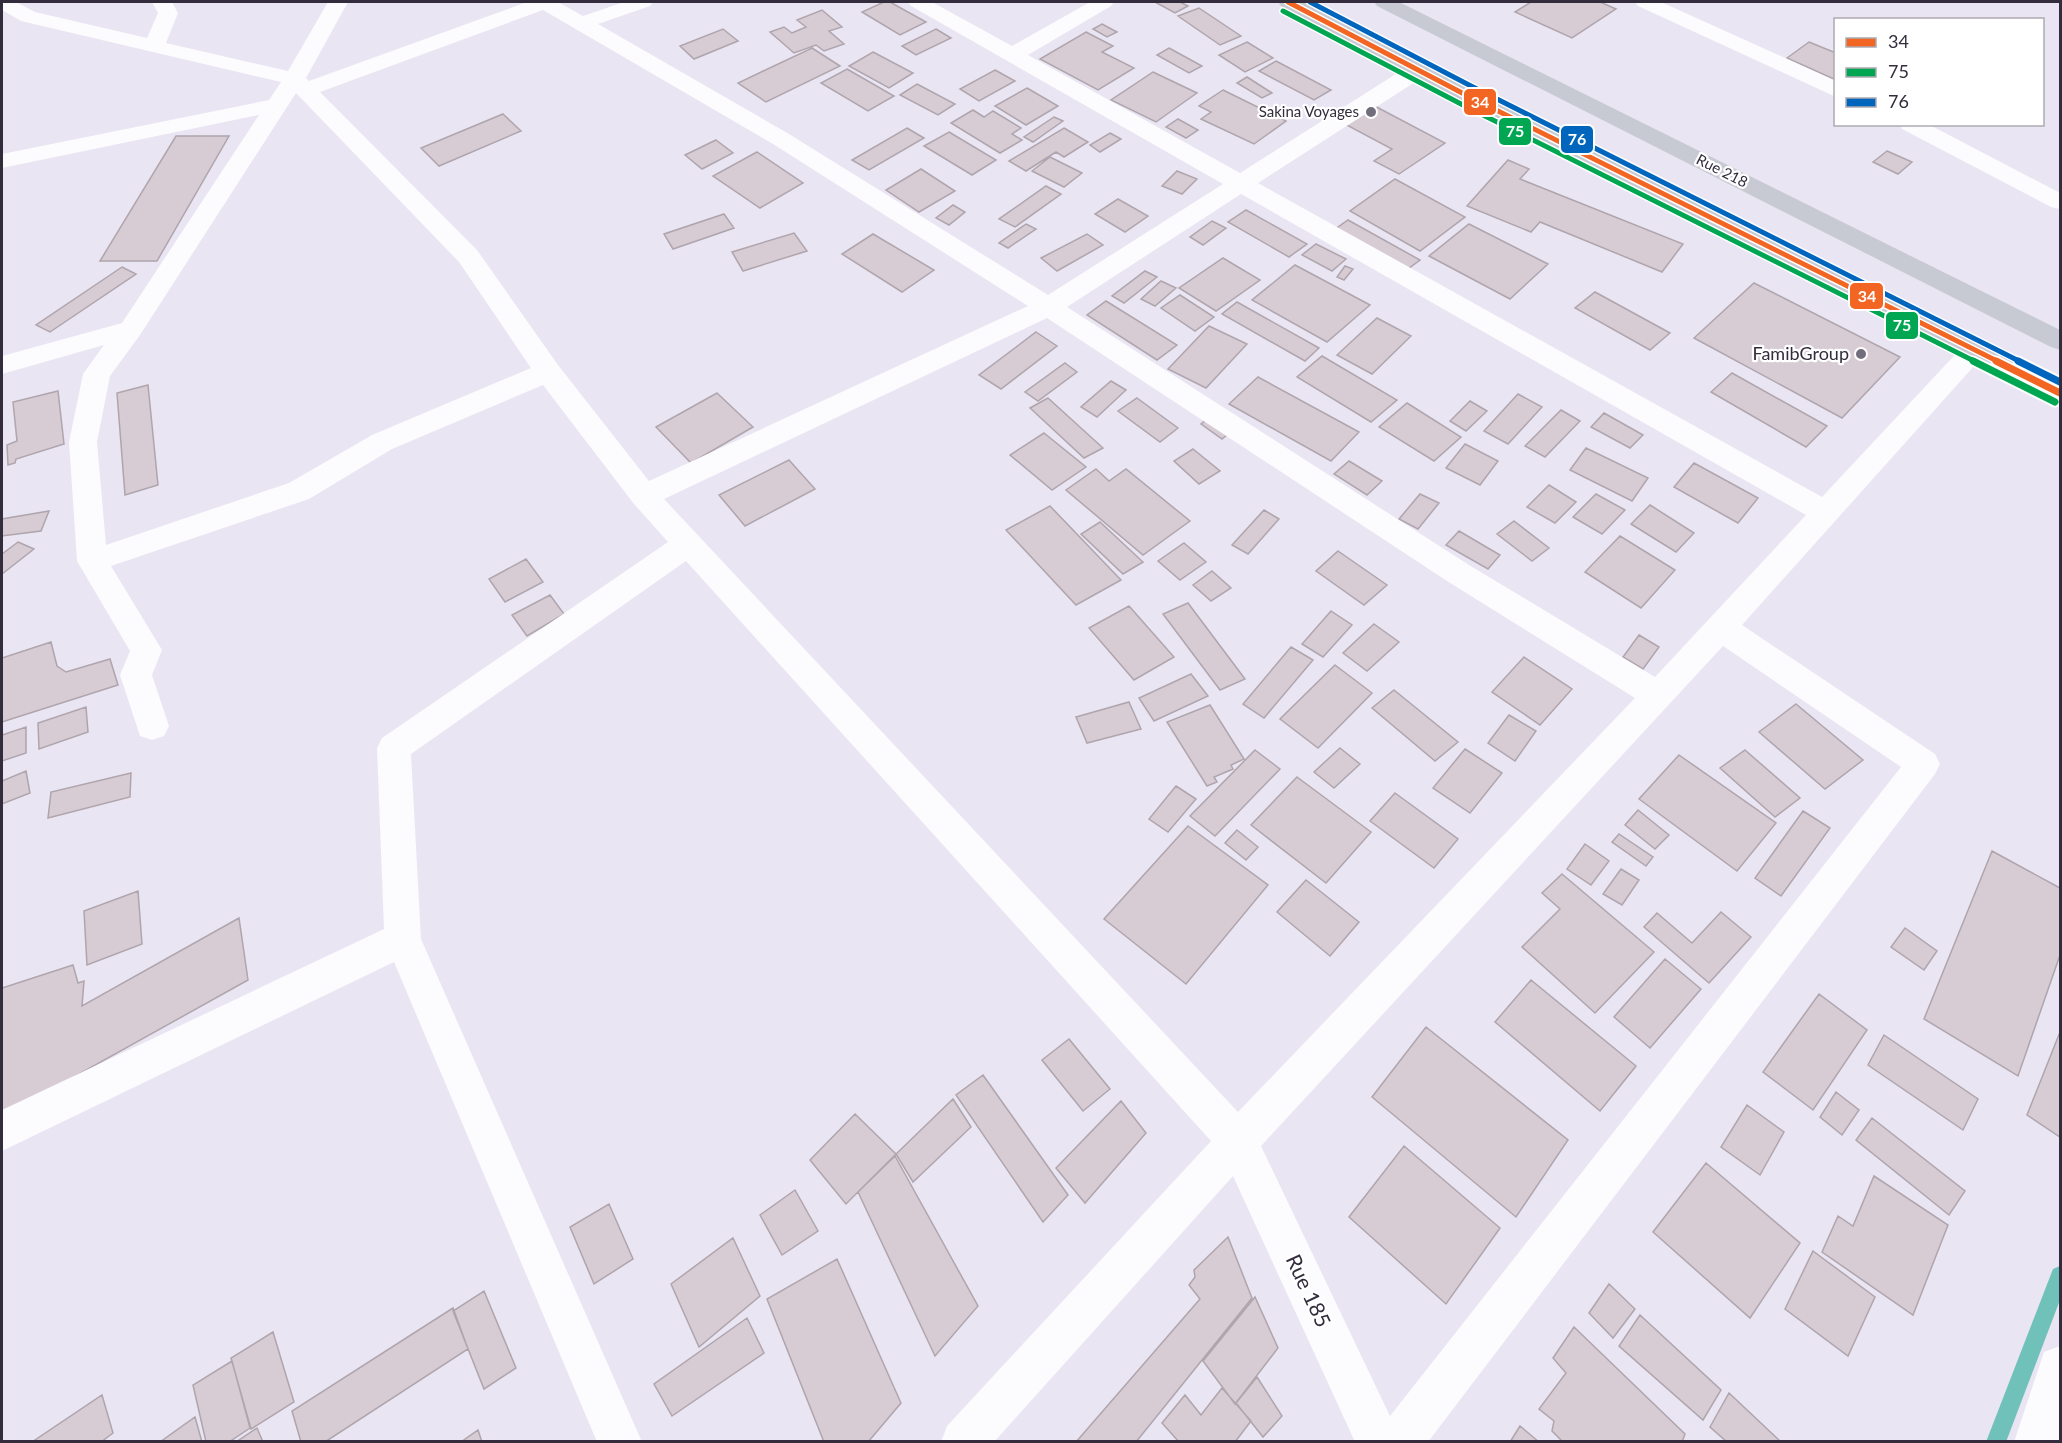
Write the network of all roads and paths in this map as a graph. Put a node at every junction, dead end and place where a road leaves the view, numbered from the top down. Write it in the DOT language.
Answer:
graph roads {
  1 [pos="2,2"];
  2 [pos="162,2"];
  3 [pos="338,2"];
  4 [pos="544,2"];
  5 [pos="643,2"];
  6 [pos="918,2"];
  7 [pos="1104,2"];
  8 [pos="1288,2"];
  9 [pos="1384,2"];
  10 [pos="1645,2"];
  11 [pos="28,17"];
  12 [pos="2,19"];
  13 [pos="581,23"];
  14 [pos="154,46"];
  15 [pos="1012,54"];
  16 [pos="1418,70"];
  17 [pos="299,84"];
  18 [pos="1834,89"];
  19 [pos="277,105"];
  20 [pos="1914,126"];
  21 [pos="2,161"];
  22 [pos="1241,183"];
  23 [pos="2061,202"];
  24 [pos="1048,307"];
  25 [pos="131,329"];
  26 [pos="2061,341"];
  27 [pos="1974,350"];
  28 [pos="2,365"];
  29 [pos="548,372"];
  30 [pos="2061,393"];
  31 [pos="644,496"];
  32 [pos="1825,512"];
  33 [pos="688,544"];
  34 [pos="92,561"];
  35 [pos="1720,627"];
  36 [pos="1658,696"];
  37 [pos="152,726"];
  38 [pos="403,939"];
  39 [pos="2,1131"];
  40 [pos="1238,1141"];
  41 [pos="2061,1368"];
  42 [pos="620,1442"];
  43 [pos="963,1442"];
  44 [pos="1379,1442"];
  45 [pos="1399,1442"];
  46 [pos="2037,1442"];
  1 -- 11 [label="street"];
  2 -- 14 [label="street"];
  3 -- 17 [label="street"];
  4 -- 13 [label="street"];
  4 -- 17 [label="street"];
  5 -- 13 [label="street"];
  6 -- 15 [label="street"];
  7 -- 15 [label="street"];
  8 -- 16 [label="highway"];
  9 -- 26 [label="highway, Rue 218"];
  10 -- 18 [label="street"];
  11 -- 12 [label="street"];
  11 -- 14 [label="street"];
  13 -- 24 [label="street"];
  14 -- 17 [label="street"];
  15 -- 22 [label="street"];
  16 -- 22 [label="street"];
  16 -- 27 [label="highway"];
  17 -- 19 [label="street"];
  17 -- 29 [label="street, Rue 185"];
  19 -- 21 [label="street"];
  19 -- 25 [label="street"];
  20 -- 23 [label="street"];
  22 -- 24 [label="street"];
  22 -- 32 [label="street"];
  24 -- 31 [label="street"];
  24 -- 36 [label="street"];
  25 -- 28 [label="street"];
  25 -- 34 [label="street"];
  27 -- 30 [label="highway"];
  27 -- 32 [label="street"];
  29 -- 31 [label="street, Rue 185"];
  29 -- 34 [label="street"];
  31 -- 33 [label="street, Rue 185"];
  32 -- 35 [label="street"];
  33 -- 38 [label="street"];
  33 -- 40 [label="street, Rue 185"];
  34 -- 37 [label="street"];
  35 -- 36 [label="street"];
  35 -- 45 [label="street"];
  36 -- 40 [label="street"];
  38 -- 39 [label="street"];
  38 -- 42 [label="street"];
  40 -- 43 [label="street"];
  40 -- 44 [label="street, Rue 185"];
  41 -- 46 [label="street"];
}
